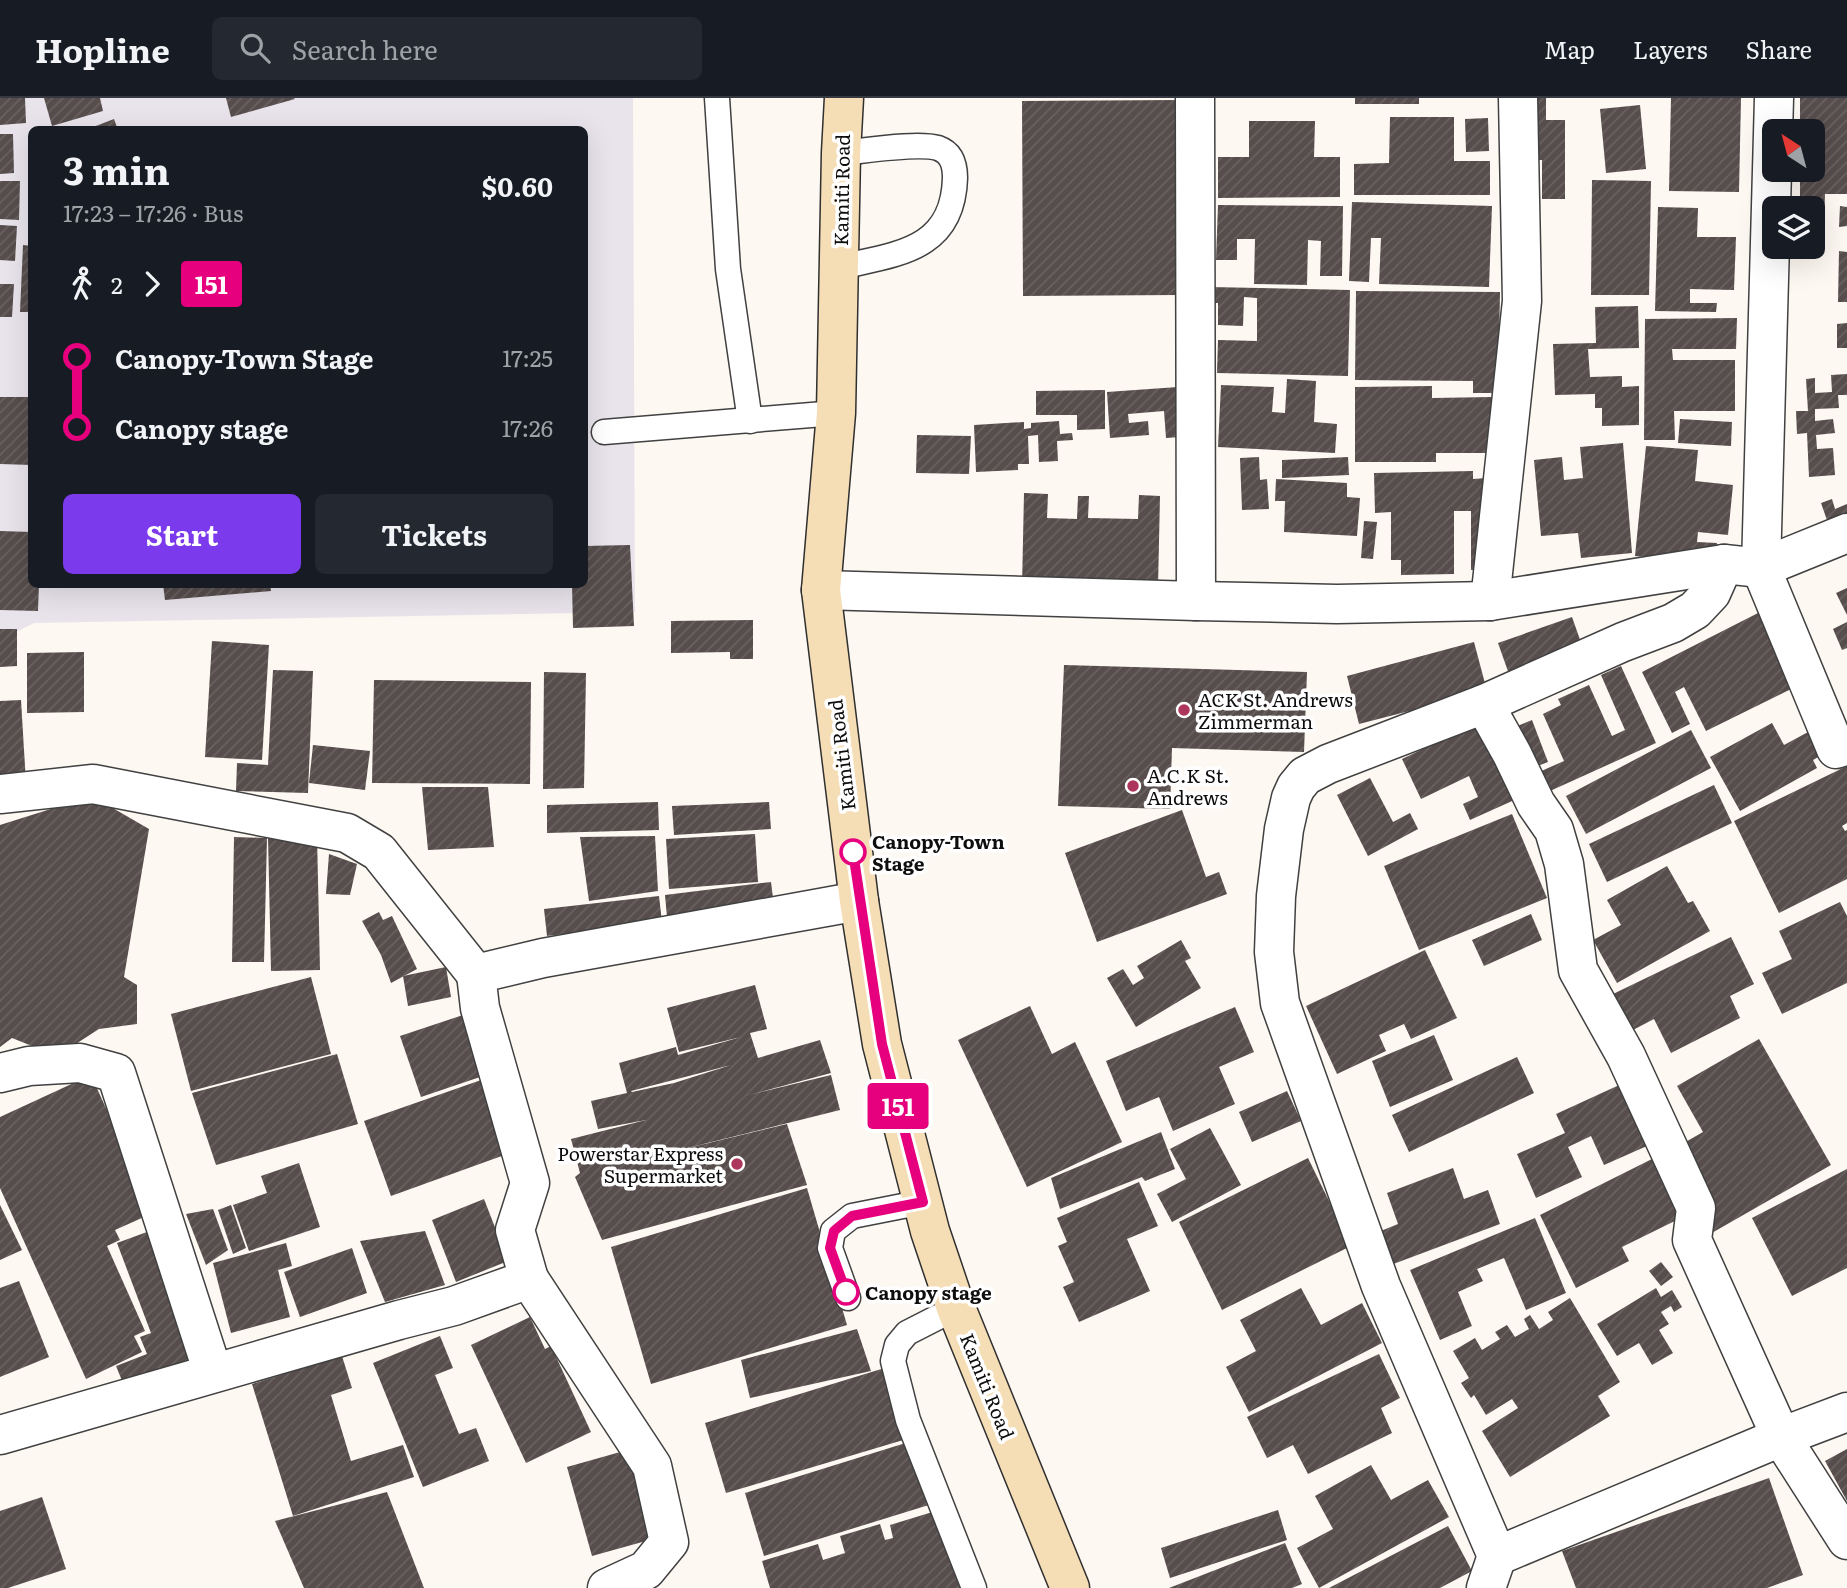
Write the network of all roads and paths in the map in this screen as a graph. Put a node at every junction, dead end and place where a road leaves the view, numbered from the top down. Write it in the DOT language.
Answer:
graph roads {
  1 [pos="717,98"];
  2 [pos="844,98"];
  3 [pos="1195,98"];
  4 [pos="1517,98"];
  5 [pos="1774,98"];
  6 [pos="841,153"];
  7 [pos="840,267"];
  8 [pos="836,413"];
  9 [pos="750,421"];
  10 [pos="604,432"];
  11 [pos="1847,533"];
  12 [pos="1724,564"];
  13 [pos="1761,568"];
  14 [pos="821,590"];
  15 [pos="1196,601"];
  16 [pos="1490,601"];
  17 [pos="1484,704"];
  18 [pos="1847,745"];
  19 [pos="0,794"];
  20 [pos="859,901"];
  21 [pos="475,974"];
  22 [pos="0,1073"];
  23 [pos="923,1202"];
  24 [pos="529,1279"];
  25 [pos="848,1298"];
  26 [pos="956,1308"];
  27 [pos="213,1373"];
  28 [pos="1847,1412"];
  29 [pos="0,1435"];
  30 [pos="1781,1437"];
  31 [pos="1847,1540"];
  32 [pos="1492,1572"];
  33 [pos="607,1588"];
  34 [pos="974,1588"];
  35 [pos="1070,1588"];
  1 -- 9 [label="lane"];
  2 -- 6 [label="main road, Kamiti Road"];
  3 -- 15 [label="street"];
  4 -- 16 [label="street"];
  5 -- 13 [label="street"];
  6 -- 7 [label="main road, Kamiti Road"];
  6 -- 7 [label="lane"];
  7 -- 8 [label="main road, Kamiti Road"];
  8 -- 9 [label="lane"];
  8 -- 14 [label="main road, Kamiti Road"];
  9 -- 10 [label="lane"];
  11 -- 13 [label="street"];
  12 -- 13 [label="street"];
  12 -- 16 [label="street"];
  12 -- 17 [label="street"];
  13 -- 18 [label="street"];
  14 -- 15 [label="street"];
  14 -- 20 [label="main road, Kamiti Road"];
  15 -- 16 [label="street"];
  17 -- 30 [label="street"];
  17 -- 32 [label="street"];
  19 -- 21 [label="street"];
  20 -- 21 [label="street"];
  20 -- 23 [label="main road, Kamiti Road"];
  21 -- 24 [label="street"];
  22 -- 27 [label="street"];
  23 -- 25 [label="lane"];
  23 -- 26 [label="main road, Kamiti Road"];
  24 -- 27 [label="street"];
  24 -- 33 [label="street"];
  26 -- 34 [label="lane"];
  26 -- 35 [label="main road, Kamiti Road"];
  27 -- 29 [label="street"];
  28 -- 30 [label="street"];
  30 -- 31 [label="street"];
  30 -- 32 [label="street"];
}
